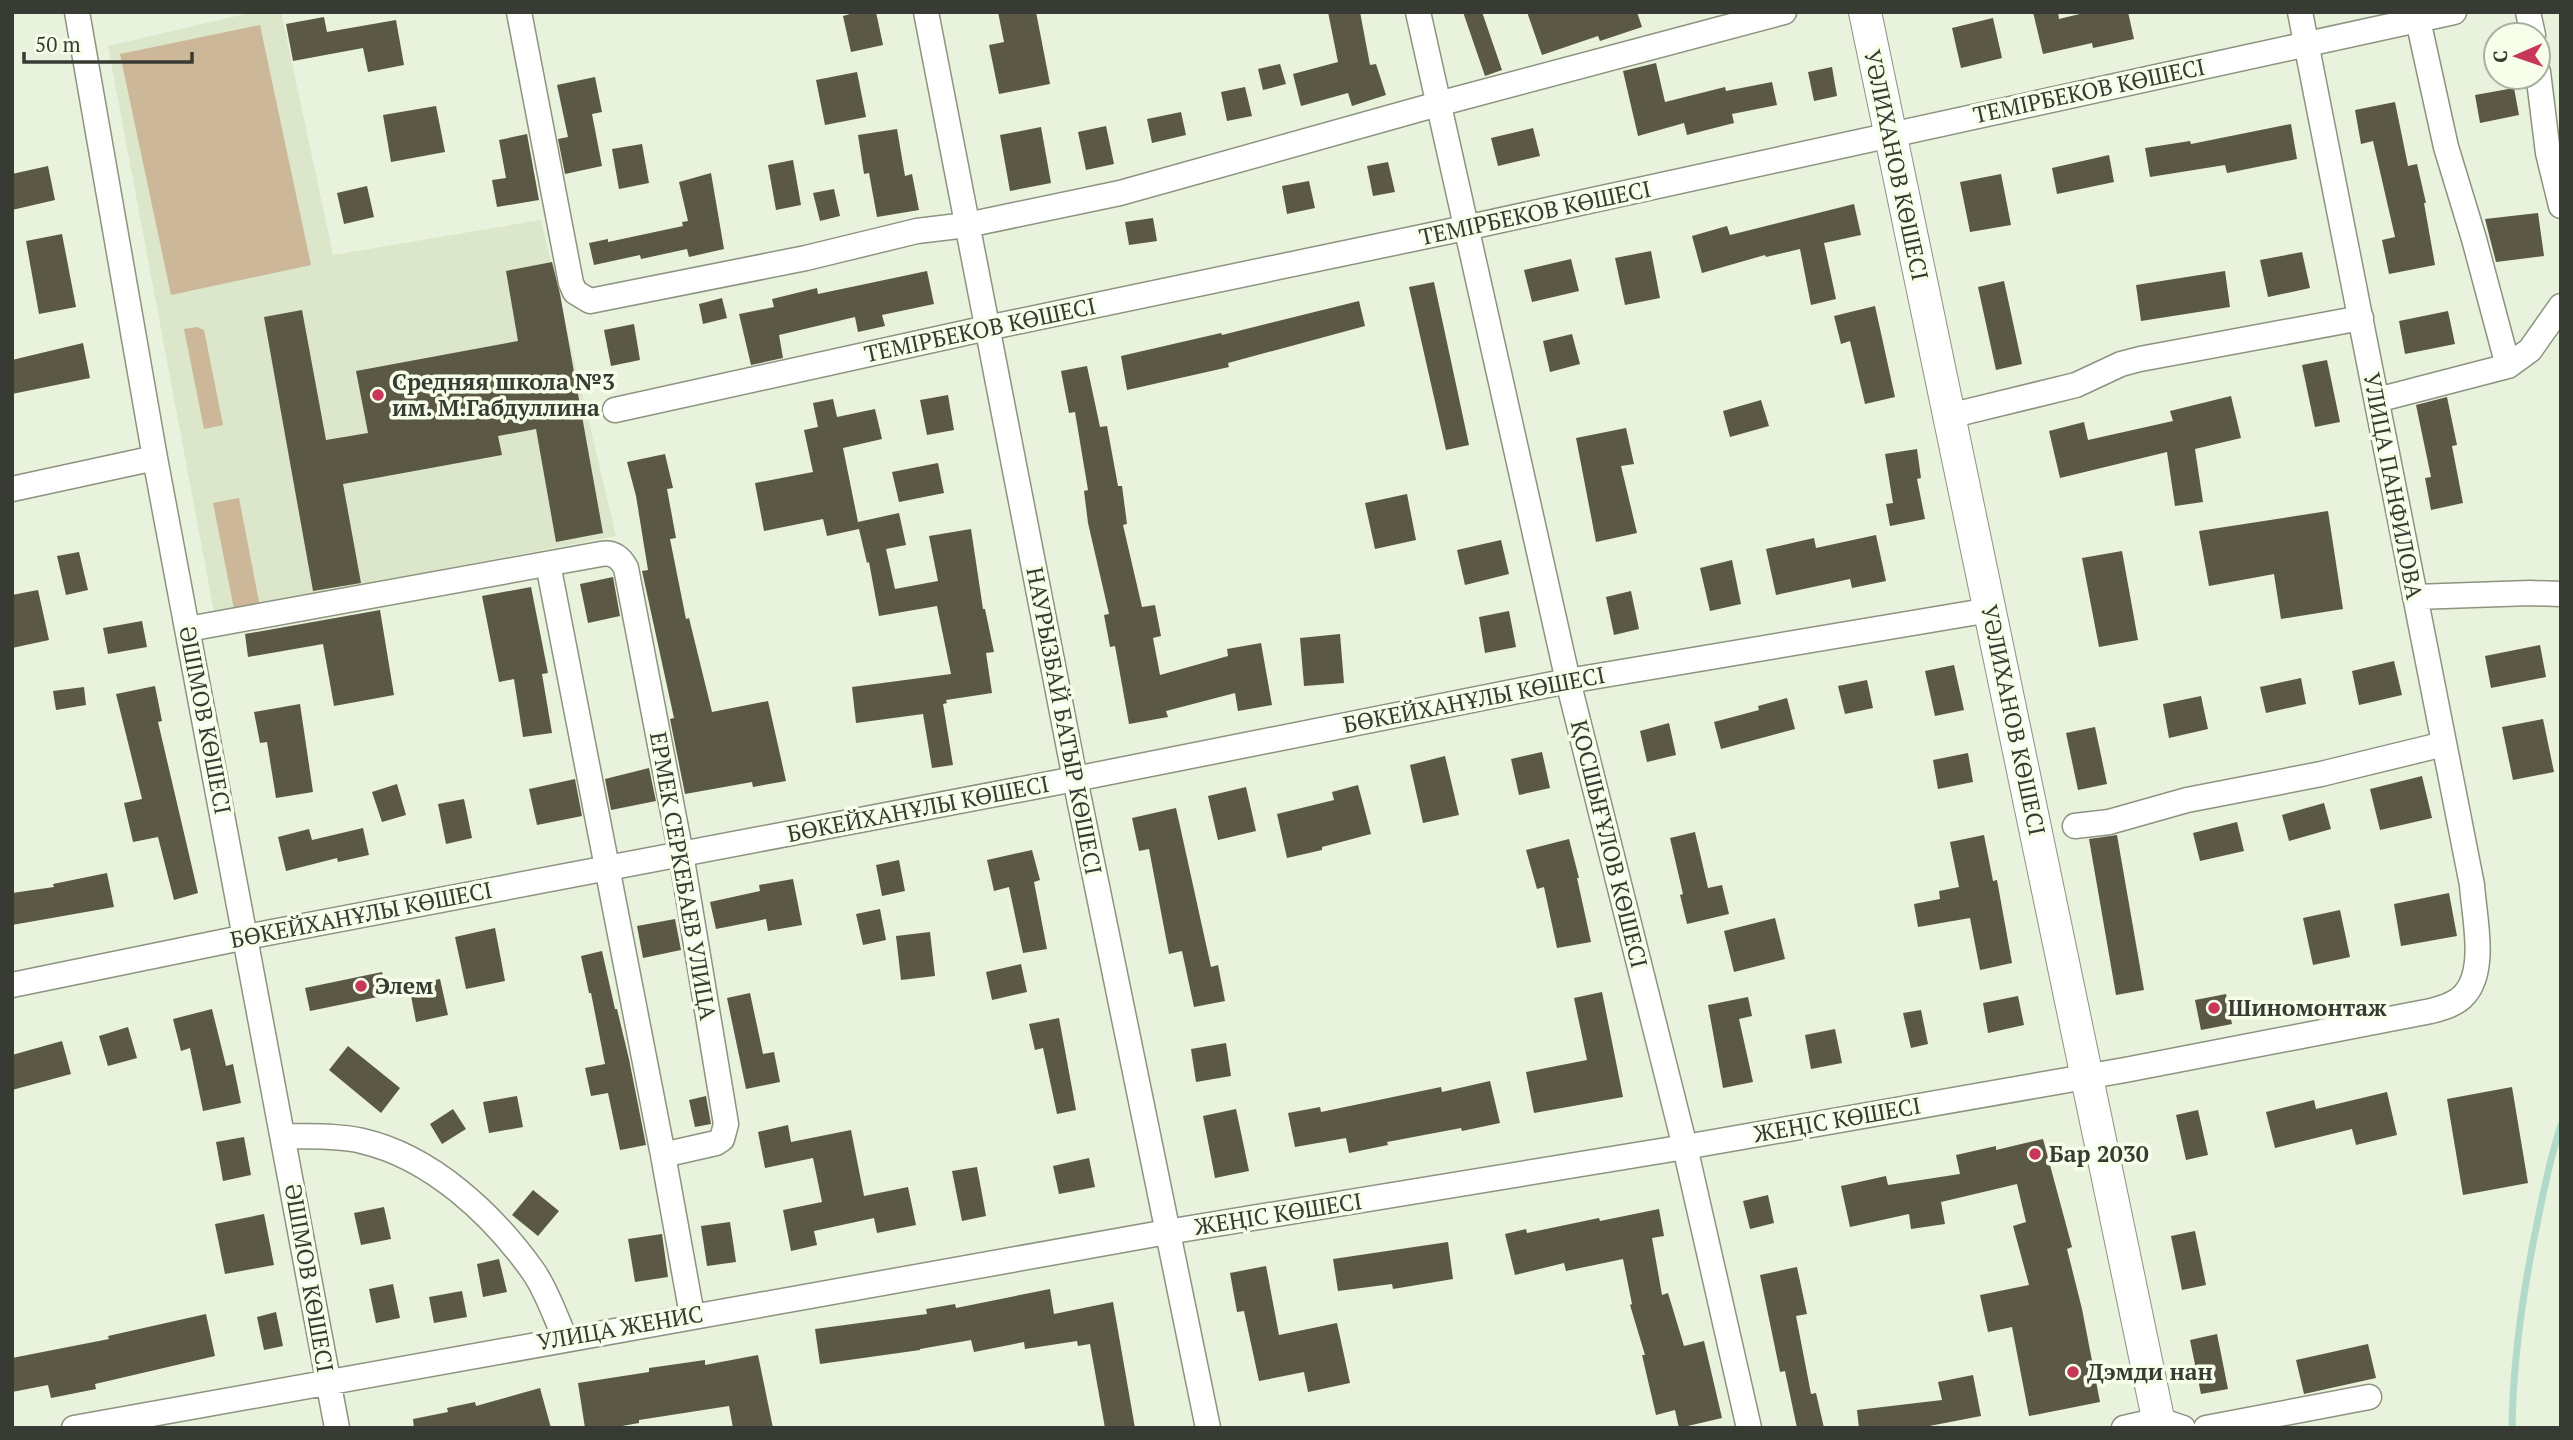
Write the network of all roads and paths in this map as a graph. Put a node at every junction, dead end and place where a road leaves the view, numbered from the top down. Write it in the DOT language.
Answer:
graph roads {
  1 [pos="77,12"];
  2 [pos="519,12"];
  3 [pos="926,12"];
  4 [pos="1418,12"];
  5 [pos="1784,12"];
  6 [pos="1865,12"];
  7 [pos="2300,12"];
  8 [pos="2454,12"];
  9 [pos="2418,20"];
  10 [pos="2307,44"];
  11 [pos="2540,91"];
  12 [pos="1438,104"];
  13 [pos="1892,136"];
  14 [pos="2561,206"];
  15 [pos="967,225"];
  16 [pos="1465,228"];
  17 [pos="2561,306"];
  18 [pos="2361,318"];
  19 [pos="987,328"];
  20 [pos="2508,366"];
  21 [pos="2377,400"];
  22 [pos="615,410"];
  23 [pos="1949,416"];
  24 [pos="155,458"];
  25 [pos="12,489"];
  26 [pos="548,564"];
  27 [pos="2561,594"];
  28 [pos="2415,597"];
  29 [pos="1990,610"];
  30 [pos="188,629"];
  31 [pos="1568,681"];
  32 [pos="2444,744"];
  33 [pos="1075,779"];
  34 [pos="2075,826"];
  35 [pos="681,854"];
  36 [pos="608,868"];
  37 [pos="246,937"];
  38 [pos="2478,961"];
  39 [pos="12,985"];
  40 [pos="2087,1075"];
  41 [pos="283,1136"];
  42 [pos="1685,1147"];
  43 [pos="663,1154"];
  44 [pos="1167,1232"];
  45 [pos="692,1315"];
  46 [pos="565,1338"];
  47 [pos="328,1381"];
  48 [pos="2369,1397"];
  49 [pos="2167,1425"];
  50 [pos="74,1428"];
  51 [pos="337,1428"];
  52 [pos="1208,1428"];
  53 [pos="1749,1428"];
  54 [pos="2124,1428"];
  55 [pos="2206,1428"];
  1 -- 24 [label="street, ӘШІМОВ КӨШЕСІ"];
  2 -- 15 [label="street"];
  3 -- 15 [label="street, НАУРЫЗБАЙ БАТЫР КӨШЕСІ"];
  4 -- 12 [label="street, ҚОСШЫҒҰЛОВ КӨШЕСІ"];
  5 -- 12 [label="street"];
  6 -- 13 [label="main road, УӘЛИХАНОВ КӨШЕСІ"];
  7 -- 10 [label="street, УЛИЦА ПАНФИЛОВА"];
  8 -- 9 [label="street, ТЕМІРБЕКОВ КӨШЕСІ"];
  9 -- 10 [label="street, ТЕМІРБЕКОВ КӨШЕСІ"];
  9 -- 20 [label="street"];
  10 -- 13 [label="street, ТЕМІРБЕКОВ КӨШЕСІ"];
  10 -- 18 [label="street, УЛИЦА ПАНФИЛОВА"];
  11 -- 14 [label="street"];
  12 -- 15 [label="street"];
  12 -- 16 [label="street, ҚОСШЫҒҰЛОВ КӨШЕСІ"];
  13 -- 16 [label="street, ТЕМІРБЕКОВ КӨШЕСІ"];
  13 -- 23 [label="main road, УӘЛИХАНОВ КӨШЕСІ"];
  15 -- 19 [label="street, НАУРЫЗБАЙ БАТЫР КӨШЕСІ"];
  16 -- 19 [label="street, ТЕМІРБЕКОВ КӨШЕСІ"];
  16 -- 31 [label="street, ҚОСШЫҒҰЛОВ КӨШЕСІ"];
  17 -- 20 [label="street"];
  18 -- 21 [label="street, УЛИЦА ПАНФИЛОВА"];
  18 -- 23 [label="street"];
  19 -- 22 [label="street, ТЕМІРБЕКОВ КӨШЕСІ"];
  19 -- 33 [label="street, НАУРЫЗБАЙ БАТЫР КӨШЕСІ"];
  20 -- 21 [label="street"];
  21 -- 28 [label="street, УЛИЦА ПАНФИЛОВА"];
  23 -- 29 [label="main road, УӘЛИХАНОВ КӨШЕСІ"];
  24 -- 25 [label="street"];
  24 -- 30 [label="street, ӘШІМОВ КӨШЕСІ"];
  26 -- 30 [label="street"];
  26 -- 35 [label="street, ЕРМЕК СЕРКЕБАЕВ УЛИЦА"];
  26 -- 36 [label="street"];
  27 -- 28 [label="street"];
  28 -- 32 [label="street, УЛИЦА ПАНФИЛОВА"];
  29 -- 31 [label="street, БӨКЕЙХАНҰЛЫ КӨШЕСІ"];
  29 -- 40 [label="main road, УӘЛИХАНОВ КӨШЕСІ"];
  30 -- 37 [label="street, ӘШІМОВ КӨШЕСІ"];
  31 -- 33 [label="street, БӨКЕЙХАНҰЛЫ КӨШЕСІ"];
  31 -- 42 [label="street, ҚОСШЫҒҰЛОВ КӨШЕСІ"];
  32 -- 34 [label="street"];
  32 -- 38 [label="street, УЛИЦА ПАНФИЛОВА"];
  33 -- 35 [label="street, БӨКЕЙХАНҰЛЫ КӨШЕСІ"];
  33 -- 44 [label="street, НАУРЫЗБАЙ БАТЫР КӨШЕСІ"];
  35 -- 36 [label="street, БӨКЕЙХАНҰЛЫ КӨШЕСІ"];
  35 -- 43 [label="street, ЕРМЕК СЕРКЕБАЕВ УЛИЦА"];
  36 -- 37 [label="street, БӨКЕЙХАНҰЛЫ КӨШЕСІ"];
  36 -- 43 [label="street"];
  37 -- 39 [label="street, БӨКЕЙХАНҰЛЫ КӨШЕСІ"];
  37 -- 41 [label="street, ӘШІМОВ КӨШЕСІ"];
  38 -- 40 [label="street, ЖЕҢІС КӨШЕСІ"];
  40 -- 42 [label="street, ЖЕҢІС КӨШЕСІ"];
  40 -- 49 [label="main road, УӘЛИХАНОВ КӨШЕСІ"];
  41 -- 46 [label="street"];
  41 -- 47 [label="street, ӘШІМОВ КӨШЕСІ"];
  42 -- 44 [label="street, ЖЕҢІС КӨШЕСІ"];
  42 -- 53 [label="street, ҚОСШЫҒҰЛОВ КӨШЕСІ"];
  43 -- 45 [label="street"];
  44 -- 45 [label="street, УЛИЦА ЖЕНИС"];
  44 -- 52 [label="street, НАУРЫЗБАЙ БАТЫР КӨШЕСІ"];
  45 -- 46 [label="street, УЛИЦА ЖЕНИС"];
  46 -- 47 [label="street, УЛИЦА ЖЕНИС"];
  47 -- 50 [label="street, УЛИЦА ЖЕНИС"];
  47 -- 51 [label="street, ӘШІМОВ КӨШЕСІ"];
  48 -- 55 [label="street"];
  49 -- 54 [label="street"];
}
